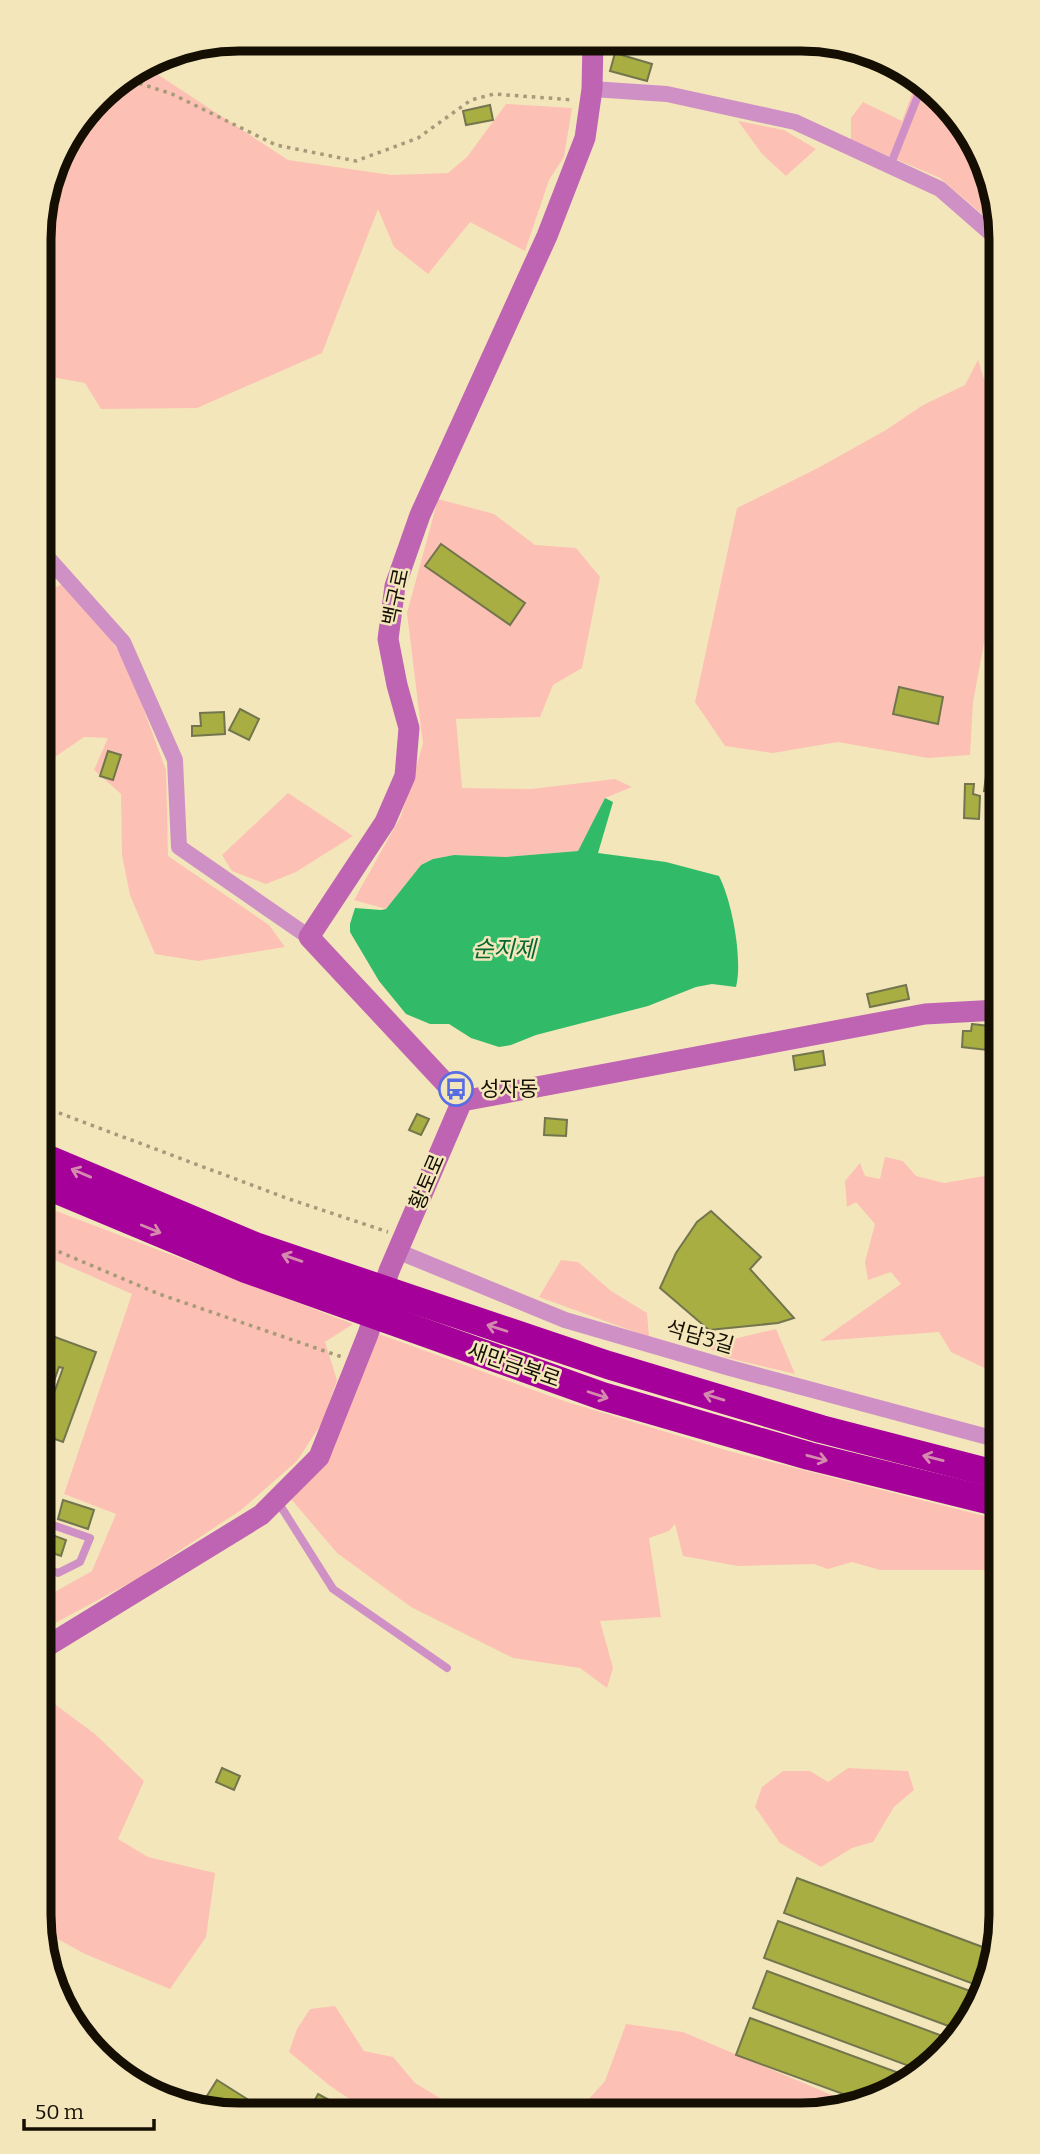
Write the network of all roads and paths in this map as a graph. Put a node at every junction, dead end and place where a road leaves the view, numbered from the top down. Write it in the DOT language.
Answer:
graph roads {
  1 [pos="593,51"];
  2 [pos="134,82"];
  3 [pos="919,93"];
  4 [pos="591,95"];
  5 [pos="890,166"];
  6 [pos="989,232"];
  7 [pos="51,562"];
  8 [pos="309,937"];
  9 [pos="989,1010"];
  10 [pos="463,1101"];
  11 [pos="51,1110"];
  12 [pos="51,1160"];
  13 [pos="51,1187"];
  14 [pos="400,1244"];
  15 [pos="51,1248"];
  16 [pos="353,1294"];
  17 [pos="399,1310"];
  18 [pos="357,1362"];
  19 [pos="989,1437"];
  20 [pos="989,1472"];
  21 [pos="276,1500"];
  22 [pos="989,1501"];
  23 [pos="51,1524"];
  24 [pos="51,1570"];
  25 [pos="51,1644"];
  26 [pos="447,1668"];
  1 -- 4 [label="main road, 백구로"];
  2 -- 4 [label="path"];
  3 -- 5 [label="lane"];
  4 -- 5 [label="street"];
  4 -- 8 [label="main road, 백구로"];
  5 -- 6 [label="street"];
  7 -- 8 [label="street"];
  8 -- 10 [label="main road"];
  9 -- 10 [label="main road"];
  10 -- 14 [label="main road, 황토로"];
  11 -- 14 [label="path"];
  16 -- 12 [label="highway, 새만금북로, one-way"];
  13 -- 16 [label="highway, 새만금북로, one-way"];
  14 -- 18 [label="main road, 황토로"];
  14 -- 19 [label="street, 석담3길"];
  15 -- 18 [label="path"];
  16 -- 17 [label="highway, 새만금북로"];
  20 -- 17 [label="highway, 새만금북로, one-way"];
  17 -- 22 [label="highway, 새만금북로, one-way"];
  18 -- 21 [label="main road, 황토로"];
  21 -- 25 [label="main road, 황토로"];
  21 -- 26 [label="lane"];
  23 -- 24 [label="lane"];
}
